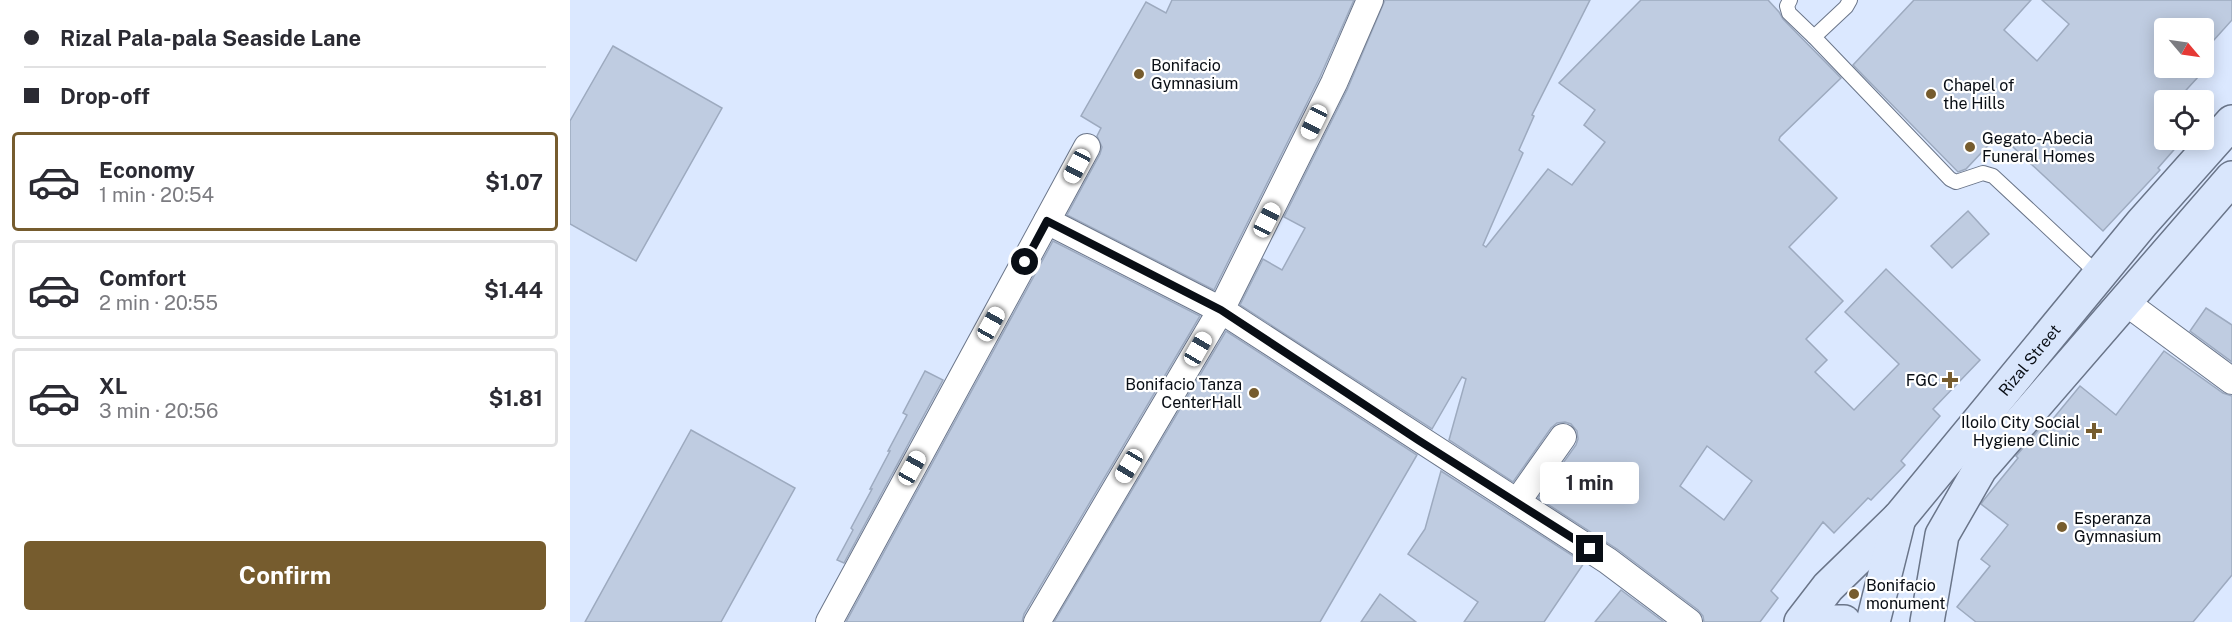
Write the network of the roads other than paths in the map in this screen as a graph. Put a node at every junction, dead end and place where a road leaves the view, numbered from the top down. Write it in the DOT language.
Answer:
graph roads {
  1 [pos="1370,0"];
  2 [pos="1790,0"];
  3 [pos="1850,0"];
  4 [pos="1814,37"];
  5 [pos="2232,122"];
  6 [pos="1087,147"];
  7 [pos="2232,178"];
  8 [pos="1047,221"];
  9 [pos="2099,274"];
  10 [pos="2124,301"];
  11 [pos="1221,310"];
  12 [pos="2232,381"];
  13 [pos="1563,437"];
  14 [pos="1517,502"];
  15 [pos="1900,517"];
  16 [pos="1942,535"];
  17 [pos="829,622"];
  18 [pos="1037,622"];
  19 [pos="1689,622"];
  20 [pos="1801,622"];
  21 [pos="1827,622"];
  22 [pos="1844,622"];
  23 [pos="1873,622"];
  24 [pos="1927,622"];
  1 -- 11 [label="street"];
  2 -- 4 [label="lane"];
  3 -- 4 [label="lane"];
  4 -- 9 [label="lane"];
  5 -- 9 [label="main road, Rizal Street"];
  6 -- 8 [label="street"];
  7 -- 10 [label="main road, Rizal Street"];
  8 -- 11 [label="street"];
  8 -- 17 [label="street"];
  9 -- 15 [label="main road, Rizal Street"];
  10 -- 12 [label="street"];
  10 -- 16 [label="main road, Rizal Street"];
  11 -- 14 [label="street"];
  11 -- 18 [label="street"];
  13 -- 14 [label="street"];
  14 -- 19 [label="street"];
  15 -- 16 [label="main road"];
  15 -- 20 [label="main road, Rizal Street"];
  15 -- 23 [label="main road"];
  16 -- 24 [label="main road"];
  21 -- 22 [label="main road"];
}
